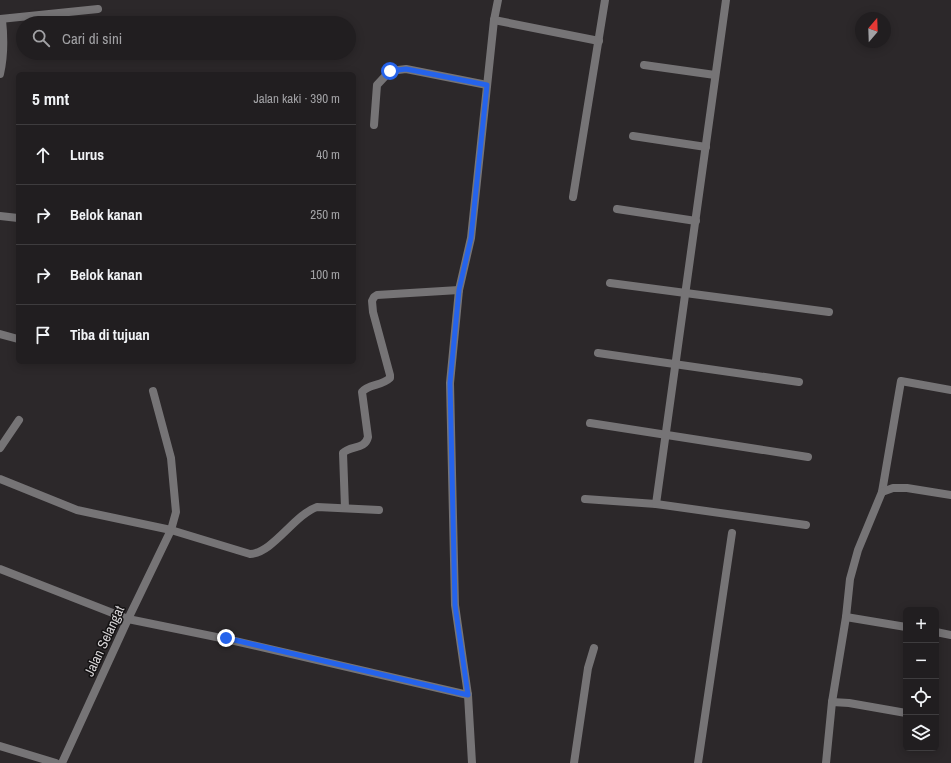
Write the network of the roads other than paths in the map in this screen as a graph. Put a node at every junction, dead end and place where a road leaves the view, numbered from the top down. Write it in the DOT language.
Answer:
graph roads {
  1 [pos="498,0"];
  2 [pos="605,0"];
  3 [pos="726,0"];
  4 [pos="98,10"];
  5 [pos="40,16"];
  6 [pos="16,18"];
  7 [pos="1,20"];
  8 [pos="494,20"];
  9 [pos="599,41"];
  10 [pos="644,65"];
  11 [pos="0,74"];
  12 [pos="715,75"];
  13 [pos="487,85"];
  14 [pos="374,125"];
  15 [pos="633,136"];
  16 [pos="706,147"];
  17 [pos="573,197"];
  18 [pos="617,209"];
  19 [pos="0,216"];
  20 [pos="16,218"];
  21 [pos="696,221"];
  22 [pos="610,283"];
  23 [pos="459,290"];
  24 [pos="686,293"];
  25 [pos="829,312"];
  26 [pos="0,334"];
  27 [pos="16,338"];
  28 [pos="598,353"];
  29 [pos="676,364"];
  30 [pos="799,382"];
  31 [pos="951,390"];
  32 [pos="153,392"];
  33 [pos="19,420"];
  34 [pos="590,423"];
  35 [pos="665,435"];
  36 [pos="0,448"];
  37 [pos="808,457"];
  38 [pos="0,479"];
  39 [pos="882,492"];
  40 [pos="951,495"];
  41 [pos="585,499"];
  42 [pos="656,504"];
  43 [pos="345,508"];
  44 [pos="379,510"];
  45 [pos="806,525"];
  46 [pos="171,530"];
  47 [pos="732,533"];
  48 [pos="0,569"];
  49 [pos="846,617"];
  50 [pos="128,619"];
  51 [pos="903,626"];
  52 [pos="939,633"];
  53 [pos="951,635"];
  54 [pos="594,648"];
  55 [pos="468,695"];
  56 [pos="832,702"];
  57 [pos="903,712"];
  58 [pos="0,746"];
  59 [pos="56,763"];
  60 [pos="62,763"];
  61 [pos="472,763"];
  62 [pos="574,763"];
  63 [pos="698,763"];
  64 [pos="826,763"];
  1 -- 8 [label="street"];
  2 -- 9 [label="street"];
  3 -- 12 [label="street"];
  4 -- 5 [label="street"];
  6 -- 7 [label="street"];
  7 -- 11 [label="street"];
  8 -- 9 [label="street"];
  8 -- 13 [label="street"];
  9 -- 17 [label="street"];
  10 -- 12 [label="street"];
  12 -- 16 [label="street"];
  13 -- 14 [label="street"];
  13 -- 23 [label="street"];
  15 -- 16 [label="street"];
  16 -- 21 [label="street"];
  18 -- 21 [label="street"];
  19 -- 20 [label="street"];
  21 -- 24 [label="street"];
  22 -- 24 [label="street"];
  23 -- 43 [label="street"];
  23 -- 55 [label="street"];
  24 -- 25 [label="street"];
  24 -- 29 [label="street"];
  26 -- 27 [label="street"];
  28 -- 29 [label="street"];
  29 -- 30 [label="street"];
  29 -- 35 [label="street"];
  31 -- 39 [label="street"];
  32 -- 46 [label="street, Jalan Selangat"];
  33 -- 36 [label="street"];
  34 -- 35 [label="street"];
  35 -- 37 [label="street"];
  35 -- 42 [label="street"];
  38 -- 46 [label="street"];
  39 -- 40 [label="street"];
  39 -- 49 [label="street"];
  41 -- 42 [label="street"];
  42 -- 45 [label="street"];
  43 -- 44 [label="street"];
  43 -- 46 [label="street"];
  46 -- 50 [label="street, Jalan Selangat"];
  47 -- 63 [label="street"];
  48 -- 50 [label="street"];
  49 -- 51 [label="street"];
  49 -- 56 [label="street"];
  50 -- 55 [label="street"];
  50 -- 60 [label="street, Jalan Selangat"];
  52 -- 53 [label="street"];
  54 -- 62 [label="street"];
  55 -- 61 [label="street"];
  56 -- 57 [label="street"];
  56 -- 64 [label="street"];
  58 -- 59 [label="street"];
}
